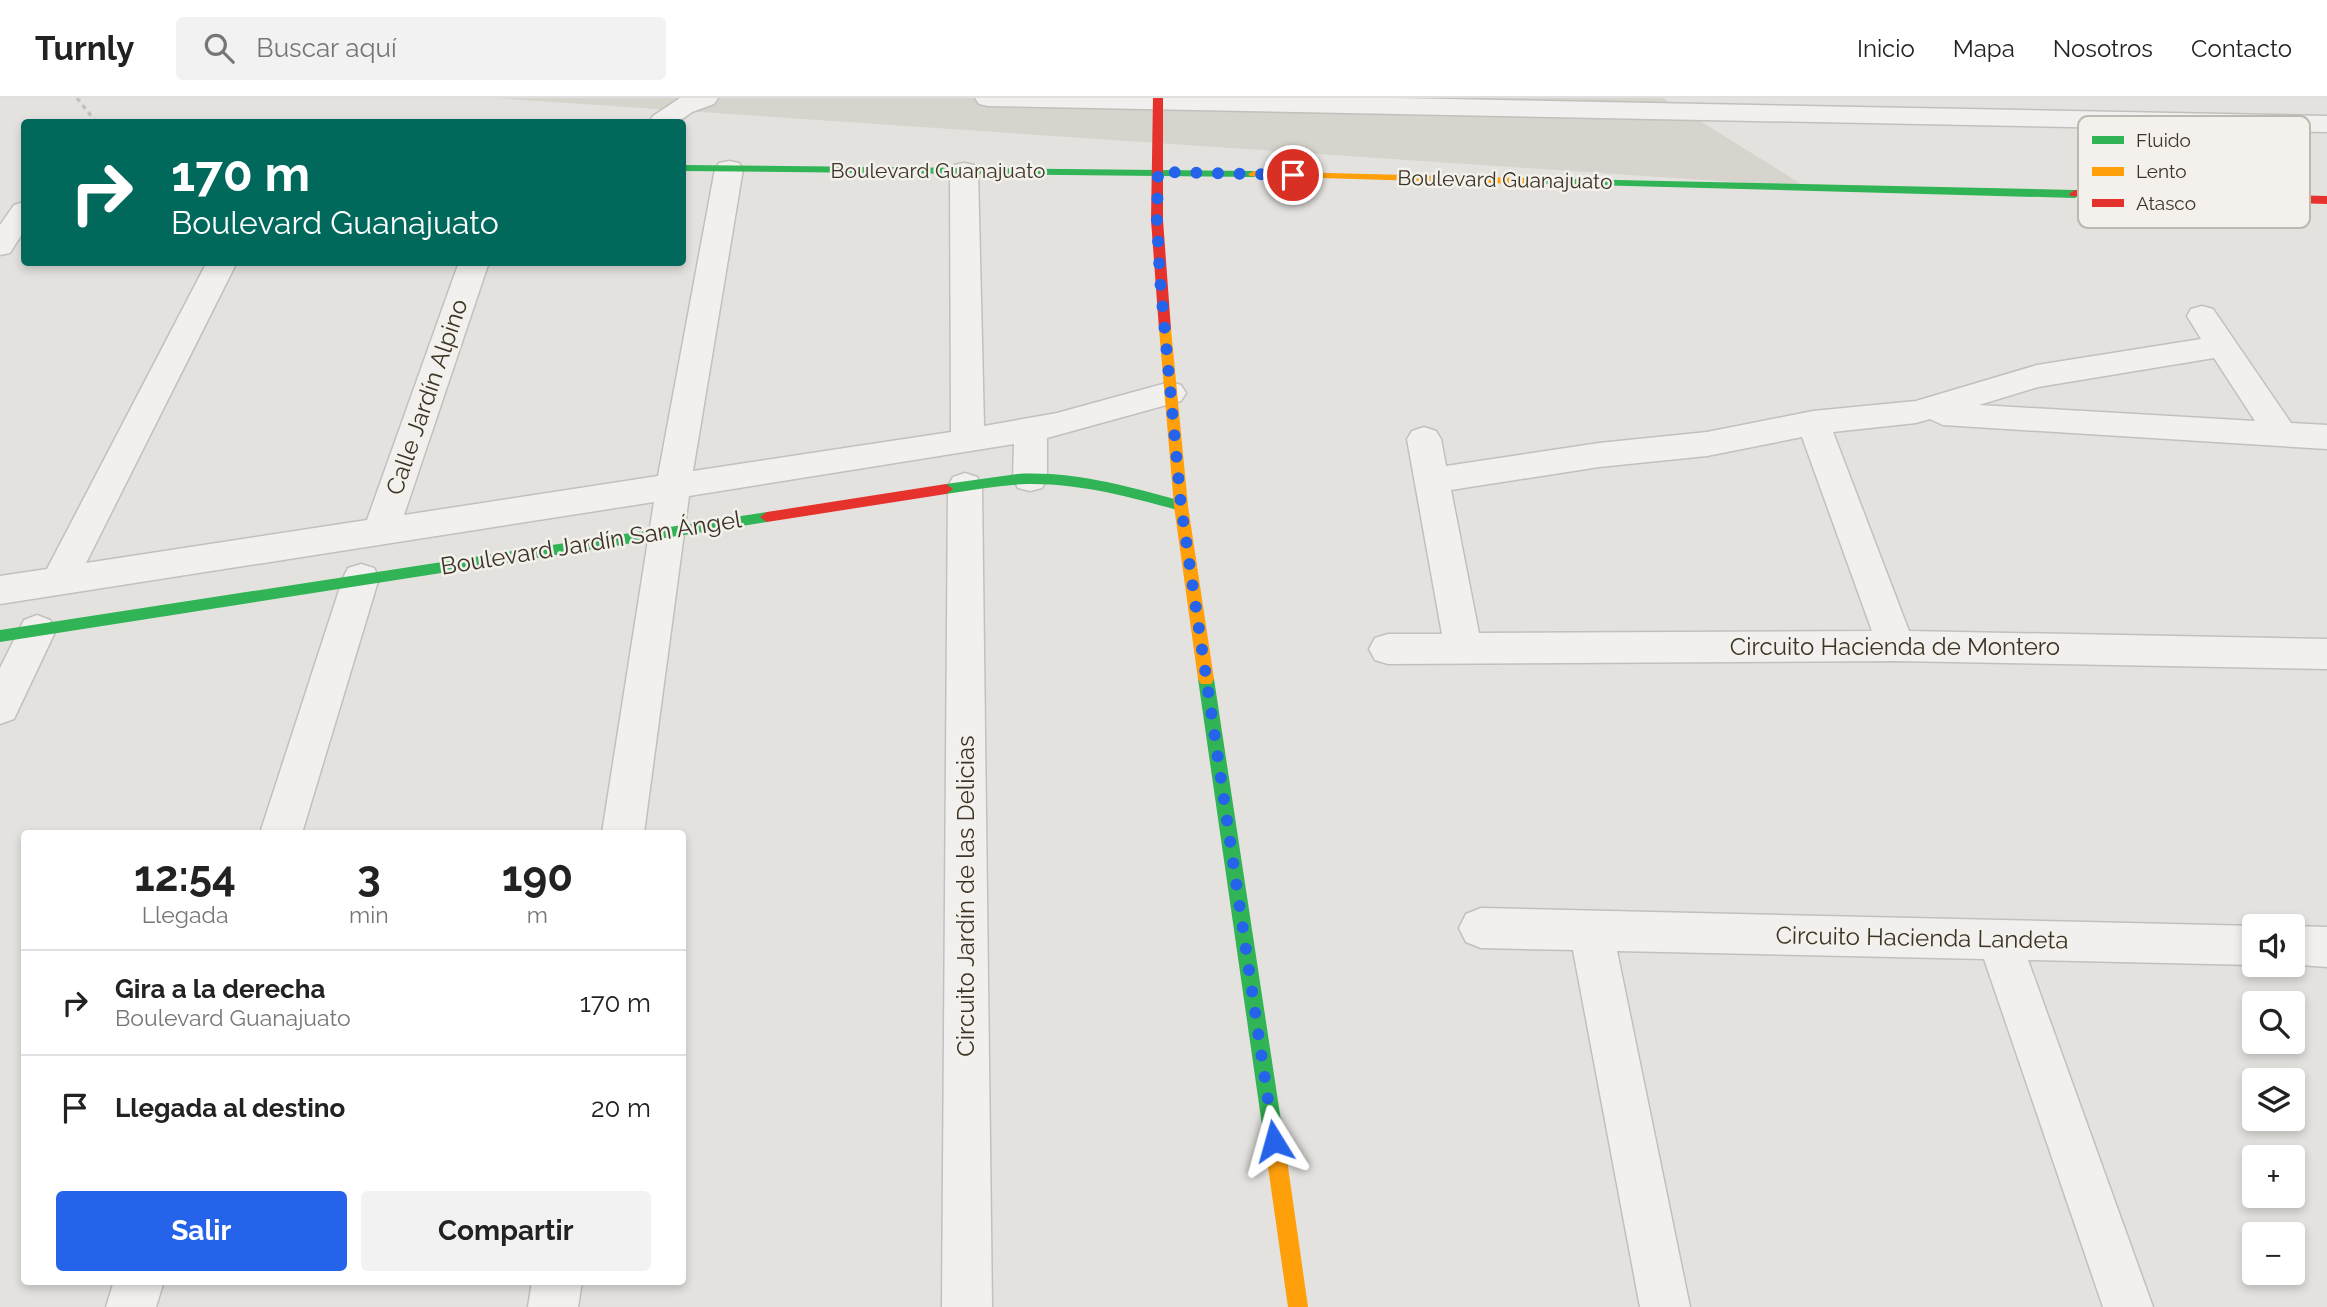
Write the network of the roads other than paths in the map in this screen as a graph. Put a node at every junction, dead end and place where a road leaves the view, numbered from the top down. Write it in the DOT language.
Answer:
graph roads {
  1 [pos="705,98"];
  2 [pos="988,98"];
  3 [pos="2059,98"];
  4 [pos="2232,98"];
  5 [pos="1158,99"];
  6 [pos="1401,102"];
  7 [pos="1622,104"];
  8 [pos="1847,106"];
  9 [pos="2246,116"];
  10 [pos="2078,117"];
  11 [pos="2078,118"];
  12 [pos="666,119"];
  13 [pos="686,168"];
  14 [pos="729,169"];
  15 [pos="964,171"];
  16 [pos="1158,172"];
  17 [pos="2078,194"];
  18 [pos="21,215"];
  19 [pos="0,246"];
  20 [pos="220,266"];
  21 [pos="473,266"];
  22 [pos="2202,316"];
  23 [pos="2222,346"];
  24 [pos="1170,393"];
  25 [pos="1916,412"];
  26 [pos="1813,423"];
  27 [pos="1031,429"];
  28 [pos="2282,436"];
  29 [pos="2327,437"];
  30 [pos="1424,439"];
  31 [pos="968,442"];
  32 [pos="1030,479"];
  33 [pos="1432,481"];
  34 [pos="965,486"];
  35 [pos="673,488"];
  36 [pos="1181,506"];
  37 [pos="381,531"];
  38 [pos="668,532"];
  39 [pos="226,555"];
  40 [pos="361,578"];
  41 [pos="60,581"];
  42 [pos="0,590"];
  43 [pos="206,604"];
  44 [pos="37,630"];
  45 [pos="0,636"];
  46 [pos="1463,646"];
  47 [pos="1896,646"];
  48 [pos="1388,649"];
  49 [pos="2327,654"];
  50 [pos="0,708"];
  51 [pos="282,830"];
  52 [pos="623,830"];
  53 [pos="1480,928"];
  54 [pos="1591,931"];
  55 [pos="1999,940"];
  56 [pos="2242,946"];
  57 [pos="2305,946"];
  58 [pos="2327,947"];
  59 [pos="138,1285"];
  60 [pos="556,1285"];
  61 [pos="131,1307"];
  62 [pos="553,1307"];
  63 [pos="967,1307"];
  64 [pos="1298,1307"];
  65 [pos="1665,1307"];
  66 [pos="2129,1307"];
  1 -- 12 [label="street"];
  2 -- 5 [label="street"];
  3 -- 10 [label="street"];
  4 -- 9 [label="street"];
  5 -- 6 [label="street"];
  5 -- 16 [label="street"];
  6 -- 7 [label="street"];
  7 -- 8 [label="street"];
  8 -- 11 [label="street"];
  13 -- 14 [label="street, Boulevard Guanajuato"];
  14 -- 15 [label="street, Boulevard Guanajuato"];
  14 -- 35 [label="street"];
  15 -- 16 [label="street, Boulevard Guanajuato"];
  15 -- 31 [label="street"];
  16 -- 17 [label="street, Boulevard Guanajuato"];
  16 -- 24 [label="street"];
  18 -- 19 [label="street"];
  20 -- 41 [label="street"];
  21 -- 37 [label="street, Calle Jardín Alpino"];
  22 -- 23 [label="street"];
  23 -- 25 [label="street"];
  23 -- 28 [label="street"];
  24 -- 27 [label="street, Boulevard Jardín San Ángel"];
  24 -- 36 [label="street"];
  25 -- 26 [label="street"];
  25 -- 28 [label="street"];
  26 -- 33 [label="street"];
  26 -- 47 [label="street"];
  27 -- 31 [label="street, Boulevard Jardín San Ángel"];
  27 -- 32 [label="street"];
  28 -- 29 [label="street"];
  30 -- 33 [label="street"];
  31 -- 35 [label="street, Boulevard Jardín San Ángel"];
  32 -- 34 [label="street, Boulevard Jardín San Ángel"];
  32 -- 36 [label="street, Boulevard Jardín San Ángel"];
  33 -- 46 [label="street"];
  34 -- 38 [label="street, Boulevard Jardín San Ángel"];
  34 -- 63 [label="street, Circuito Jardín de las Delicias"];
  35 -- 37 [label="street, Boulevard Jardín San Ángel"];
  35 -- 38 [label="street"];
  36 -- 64 [label="street"];
  37 -- 39 [label="street, Boulevard Jardín San Ángel"];
  38 -- 40 [label="street, Boulevard Jardín San Ángel"];
  38 -- 52 [label="street"];
  39 -- 41 [label="street, Boulevard Jardín San Ángel"];
  39 -- 43 [label="street"];
  40 -- 43 [label="street, Boulevard Jardín San Ángel"];
  40 -- 51 [label="street"];
  41 -- 42 [label="street, Boulevard Jardín San Ángel"];
  43 -- 44 [label="street, Boulevard Jardín San Ángel"];
  44 -- 45 [label="street, Boulevard Jardín San Ángel"];
  44 -- 50 [label="street"];
  46 -- 47 [label="street, Circuito Hacienda de Montero"];
  46 -- 48 [label="street, Circuito Hacienda de Montero"];
  47 -- 49 [label="street, Circuito Hacienda de Montero"];
  53 -- 54 [label="street, Circuito Hacienda Landeta"];
  54 -- 55 [label="street, Circuito Hacienda Landeta"];
  54 -- 65 [label="street"];
  55 -- 56 [label="street, Circuito Hacienda Landeta"];
  55 -- 66 [label="street"];
  57 -- 58 [label="street"];
  59 -- 61 [label="street"];
  60 -- 62 [label="street"];
}
